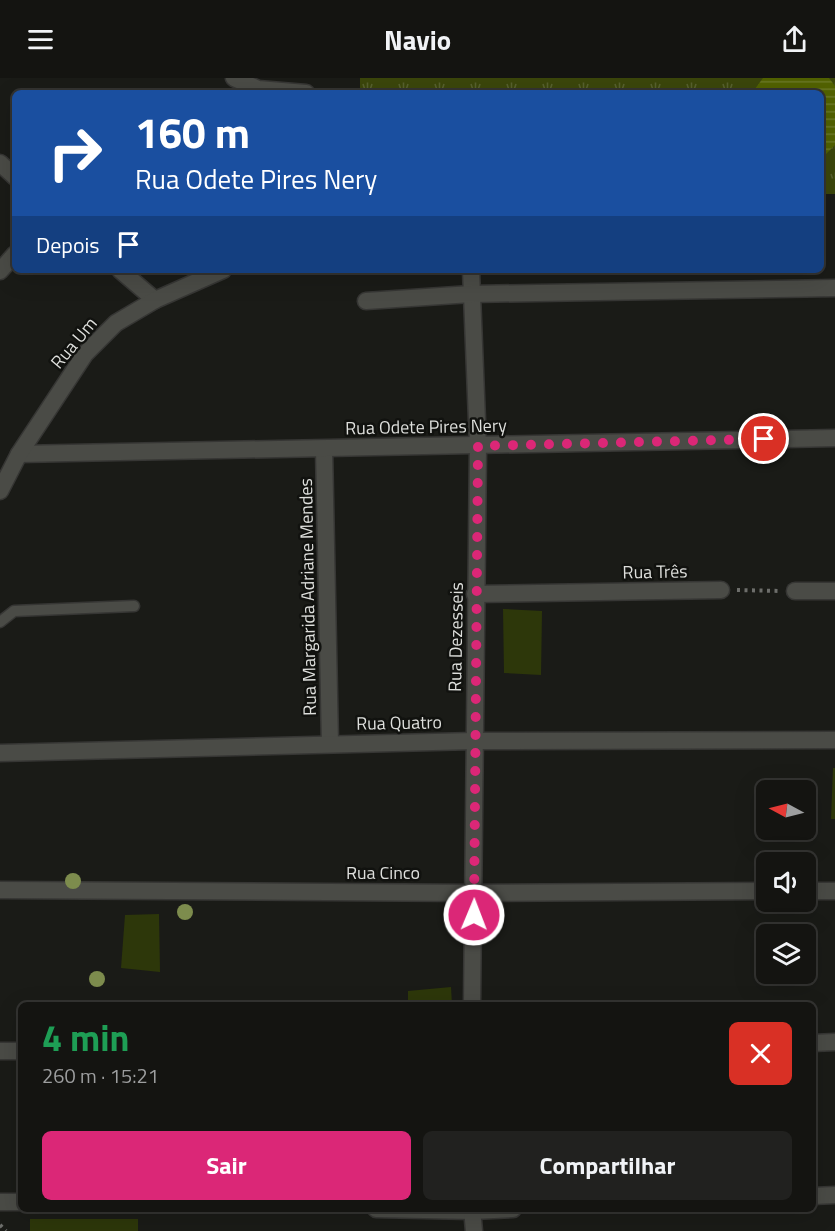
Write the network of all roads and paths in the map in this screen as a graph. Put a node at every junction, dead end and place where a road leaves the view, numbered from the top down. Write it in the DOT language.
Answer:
graph roads {
  1 [pos="234,78"];
  2 [pos="270,90"];
  3 [pos="0,163"];
  4 [pos="12,174"];
  5 [pos="12,257"];
  6 [pos="0,271"];
  7 [pos="124,273"];
  8 [pos="216,273"];
  9 [pos="471,273"];
  10 [pos="835,288"];
  11 [pos="471,294"];
  12 [pos="155,300"];
  13 [pos="366,301"];
  14 [pos="835,438"];
  15 [pos="478,446"];
  16 [pos="324,449"];
  17 [pos="19,454"];
  18 [pos="0,491"];
  19 [pos="721,590"];
  20 [pos="795,591"];
  21 [pos="835,591"];
  22 [pos="475,594"];
  23 [pos="134,606"];
  24 [pos="0,622"];
  25 [pos="474,741"];
  26 [pos="835,741"];
  27 [pos="330,744"];
  28 [pos="0,753"];
  29 [pos="0,890"];
  30 [pos="756,891"];
  31 [pos="816,891"];
  32 [pos="835,891"];
  33 [pos="475,893"];
  34 [pos="472,1002"];
  35 [pos="835,1042"];
  36 [pos="816,1043"];
  37 [pos="0,1051"];
  38 [pos="18,1051"];
  39 [pos="835,1195"];
  40 [pos="816,1196"];
  41 [pos="0,1202"];
  42 [pos="18,1202"];
  43 [pos="472,1212"];
  44 [pos="0,1225"];
  45 [pos="6,1231"];
  46 [pos="474,1231"];
  1 -- 2 [label="street"];
  3 -- 4 [label="street"];
  5 -- 6 [label="street"];
  7 -- 12 [label="street"];
  8 -- 12 [label="street, Rua Um"];
  9 -- 11 [label="street, Rua Dezesseis"];
  10 -- 11 [label="street"];
  11 -- 13 [label="street"];
  11 -- 15 [label="street, Rua Dezesseis"];
  12 -- 17 [label="street, Rua Um"];
  14 -- 15 [label="street, Rua Odete Pires Nery"];
  15 -- 16 [label="street, Rua Odete Pires Nery"];
  15 -- 22 [label="street, Rua Dezesseis"];
  16 -- 17 [label="street, Rua Odete Pires Nery"];
  16 -- 27 [label="street, Rua Margarida Adriane Mendes"];
  17 -- 18 [label="street, Rua Um"];
  19 -- 20 [label="path"];
  19 -- 22 [label="street, Rua Três"];
  20 -- 21 [label="street"];
  22 -- 25 [label="street, Rua Dezesseis"];
  23 -- 24 [label="lane"];
  25 -- 26 [label="street, Rua Quatro"];
  25 -- 27 [label="street, Rua Quatro"];
  25 -- 33 [label="street, Rua Dezesseis"];
  27 -- 28 [label="street, Rua Quatro"];
  29 -- 33 [label="street, Rua Cinco"];
  30 -- 33 [label="street, Rua Cinco"];
  31 -- 32 [label="street"];
  33 -- 34 [label="street, Rua Dezesseis"];
  35 -- 36 [label="street"];
  37 -- 38 [label="street"];
  39 -- 40 [label="street"];
  41 -- 42 [label="street"];
  43 -- 46 [label="street"];
  44 -- 45 [label="path"];
}
